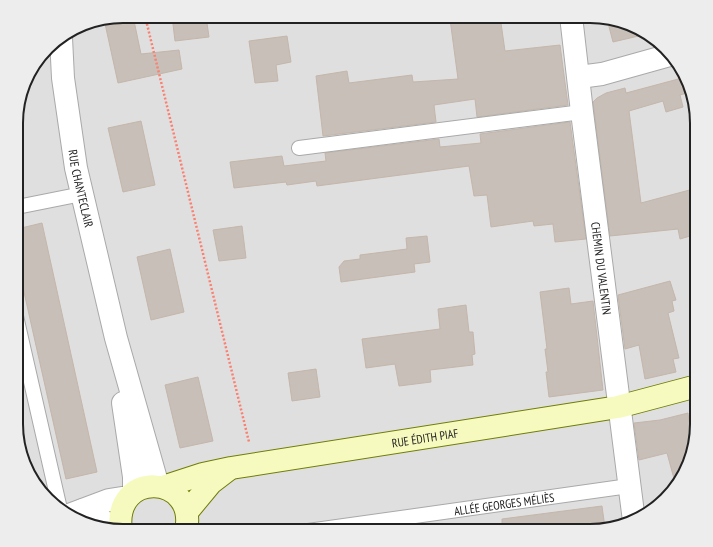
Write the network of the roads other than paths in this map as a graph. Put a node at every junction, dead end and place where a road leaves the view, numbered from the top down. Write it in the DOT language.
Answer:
graph roads {
  1 [pos="572,23"];
  2 [pos="61,45"];
  3 [pos="665,57"];
  4 [pos="579,77"];
  5 [pos="582,112"];
  6 [pos="299,148"];
  7 [pos="82,194"];
  8 [pos="23,206"];
  9 [pos="116,338"];
  10 [pos="23,347"];
  11 [pos="690,388"];
  12 [pos="618,408"];
  13 [pos="231,468"];
  14 [pos="629,486"];
  15 [pos="161,487"];
  16 [pos="131,495"];
  17 [pos="58,500"];
  18 [pos="76,512"];
  19 [pos="633,514"];
  20 [pos="97,521"];
  21 [pos="187,521"];
  22 [pos="120,524"];
  23 [pos="358,524"];
  1 -- 4 [label="street, CHEMIN DU VALENTIN"];
  2 -- 7 [label="street, RUE CHANTECLAIR"];
  3 -- 4 [label="street"];
  4 -- 5 [label="street, CHEMIN DU VALENTIN"];
  5 -- 6 [label="lane"];
  5 -- 12 [label="street, CHEMIN DU VALENTIN"];
  7 -- 8 [label="lane"];
  7 -- 9 [label="street, RUE CHANTECLAIR"];
  9 -- 15 [label="street, RUE CHANTECLAIR"];
  9 -- 16 [label="street, RUE CHANTECLAIR"];
  10 -- 17 [label="lane"];
  11 -- 12 [label="street, RUE ÉDITH PIAF"];
  12 -- 13 [label="street, RUE ÉDITH PIAF"];
  12 -- 14 [label="street, CHEMIN DU VALENTIN"];
  13 -- 15 [label="street, RUE ÉDITH PIAF"];
  13 -- 21 [label="street, RUE ÉDITH PIAF"];
  14 -- 19 [label="street, CHEMIN DU VALENTIN"];
  14 -- 23 [label="lane, ALLÉE GEORGES MÉLIÈS"];
  15 -- 16 [label="street, RUE ÉDITH PIAF"];
  15 -- 21 [label="street"];
  16 -- 18 [label="street"];
  16 -- 22 [label="street"];
  18 -- 20 [label="street"];
}
